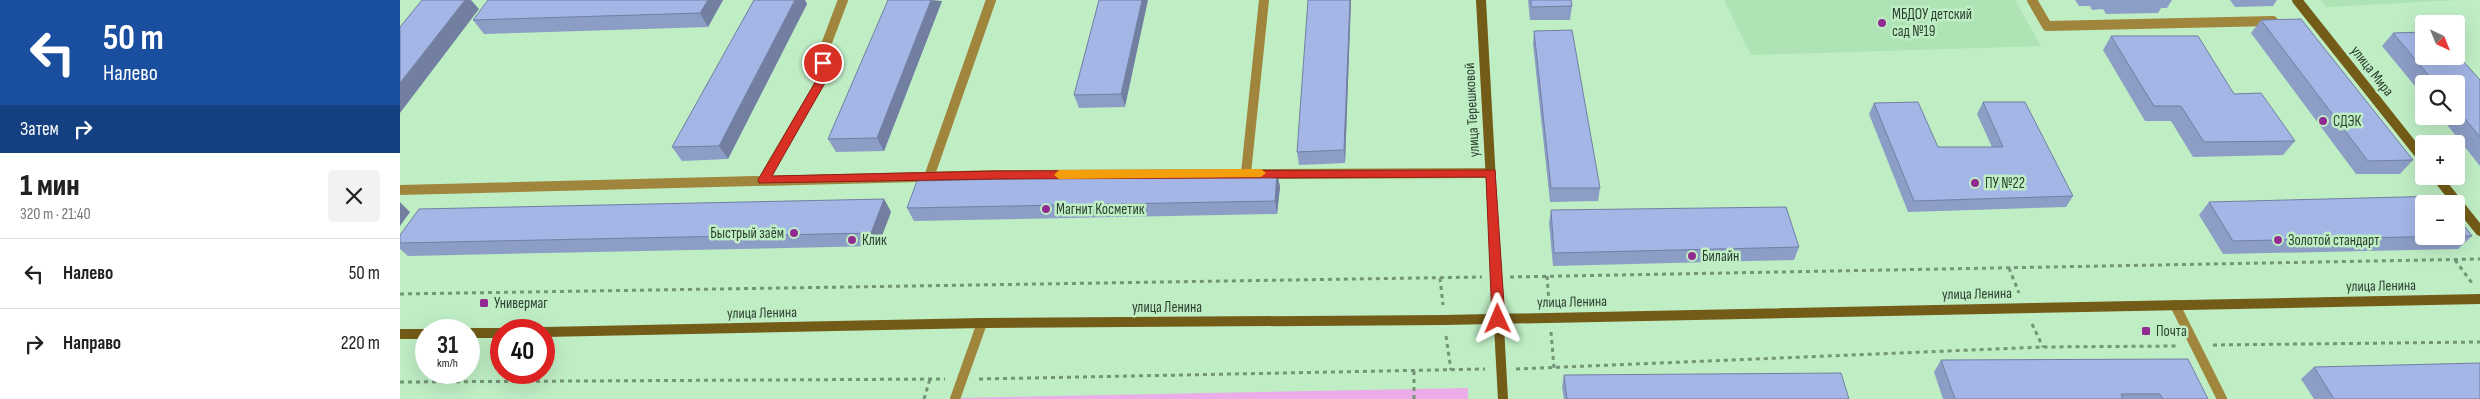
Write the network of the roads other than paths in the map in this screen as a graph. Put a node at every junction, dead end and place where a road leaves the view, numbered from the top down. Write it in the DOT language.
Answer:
graph roads {
  1 [pos="843,0"];
  2 [pos="991,0"];
  3 [pos="1264,0"];
  4 [pos="1481,0"];
  5 [pos="2032,0"];
  6 [pos="2297,0"];
  7 [pos="2284,21"];
  8 [pos="2415,149"];
  9 [pos="1246,173"];
  10 [pos="1491,173"];
  11 [pos="929,176"];
  12 [pos="763,180"];
  13 [pos="2443,185"];
  14 [pos="400,190"];
  15 [pos="2480,232"];
  16 [pos="2480,299"];
  17 [pos="2175,305"];
  18 [pos="1498,319"];
  19 [pos="982,323"];
  20 [pos="555,332"];
  21 [pos="400,334"];
  22 [pos="415,334"];
  23 [pos="955,399"];
  24 [pos="1504,399"];
  25 [pos="2222,399"];
  1 -- 12 [label="street"];
  2 -- 11 [label="street"];
  3 -- 9 [label="street"];
  4 -- 10 [label="main road, улица Терешковой"];
  5 -- 7 [label="street"];
  6 -- 8 [label="main road, улица Мира"];
  9 -- 10 [label="street"];
  9 -- 11 [label="street"];
  10 -- 18 [label="main road, улица Терешковой"];
  11 -- 12 [label="street"];
  12 -- 14 [label="street"];
  13 -- 15 [label="main road"];
  16 -- 17 [label="main road, улица Ленина"];
  17 -- 18 [label="main road, улица Ленина"];
  17 -- 25 [label="street"];
  18 -- 19 [label="main road, улица Ленина"];
  18 -- 24 [label="main road, улица Терешковой"];
  19 -- 20 [label="main road, улица Ленина"];
  19 -- 23 [label="street"];
  21 -- 22 [label="main road"];
}
